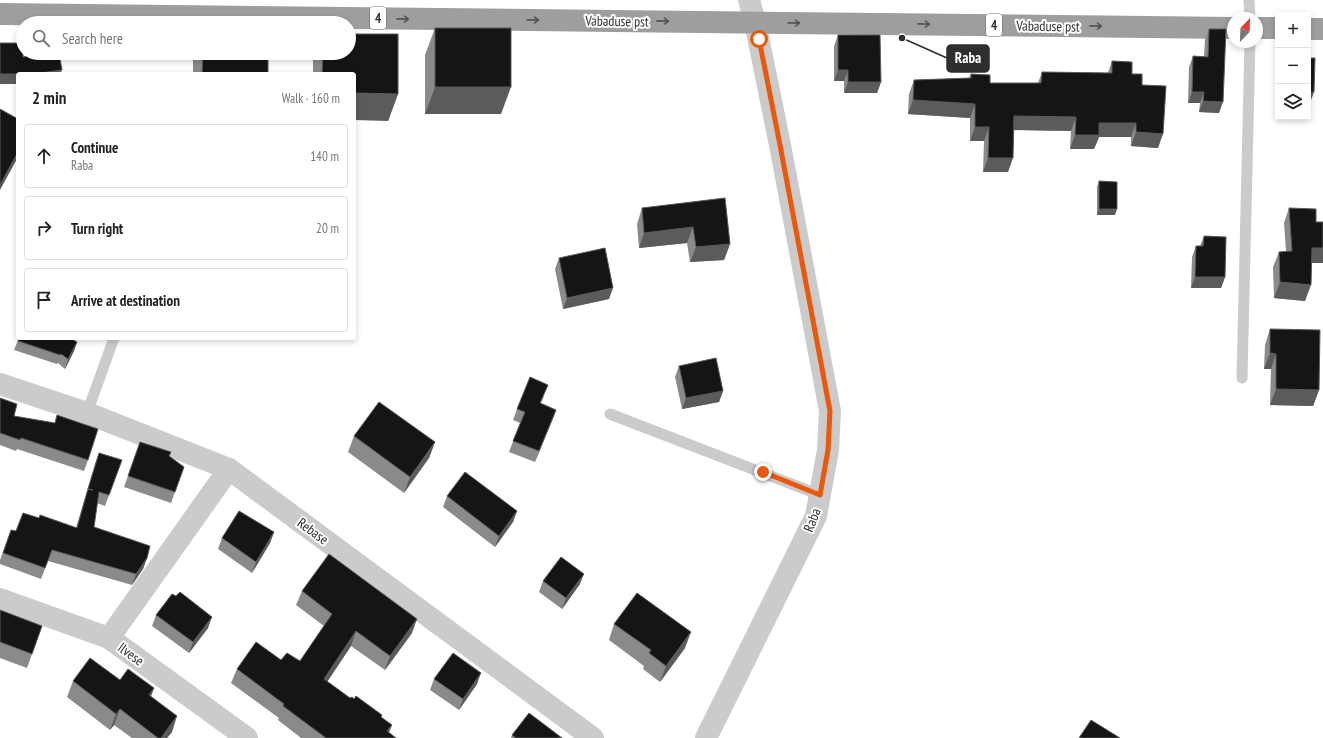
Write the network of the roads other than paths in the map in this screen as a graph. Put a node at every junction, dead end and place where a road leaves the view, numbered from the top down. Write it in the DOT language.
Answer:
graph roads {
  1 [pos="749,0"];
  2 [pos="1249,0"];
  3 [pos="1250,12"];
  4 [pos="0,14"];
  5 [pos="189,16"];
  6 [pos="356,18"];
  7 [pos="755,22"];
  8 [pos="1227,28"];
  9 [pos="1263,28"];
  10 [pos="1275,28"];
  11 [pos="1311,29"];
  12 [pos="1323,29"];
  13 [pos="1250,48"];
  14 [pos="113,340"];
  15 [pos="1242,378"];
  16 [pos="0,384"];
  17 [pos="87,413"];
  18 [pos="610,414"];
  19 [pos="229,469"];
  20 [pos="820,495"];
  21 [pos="0,599"];
  22 [pos="109,638"];
  23 [pos="247,738"];
  24 [pos="593,738"];
  25 [pos="706,738"];
  1 -- 7 [label="street, Raba"];
  2 -- 3 [label="lane"];
  4 -- 5 [label="highway, Vabaduse pst / 4, one-way"];
  6 -- 7 [label="highway, Vabaduse pst / 4, one-way"];
  7 -- 8 [label="highway, Vabaduse pst / 4, one-way"];
  7 -- 20 [label="street, Raba"];
  9 -- 10 [label="highway"];
  11 -- 12 [label="highway"];
  13 -- 15 [label="lane"];
  14 -- 17 [label="lane"];
  16 -- 17 [label="street, Rebase"];
  17 -- 19 [label="street, Rebase"];
  18 -- 20 [label="lane"];
  19 -- 22 [label="street"];
  19 -- 24 [label="street, Rebase"];
  20 -- 25 [label="street, Raba"];
  21 -- 22 [label="street, Ilvese"];
  22 -- 23 [label="street, Ilvese"];
}
